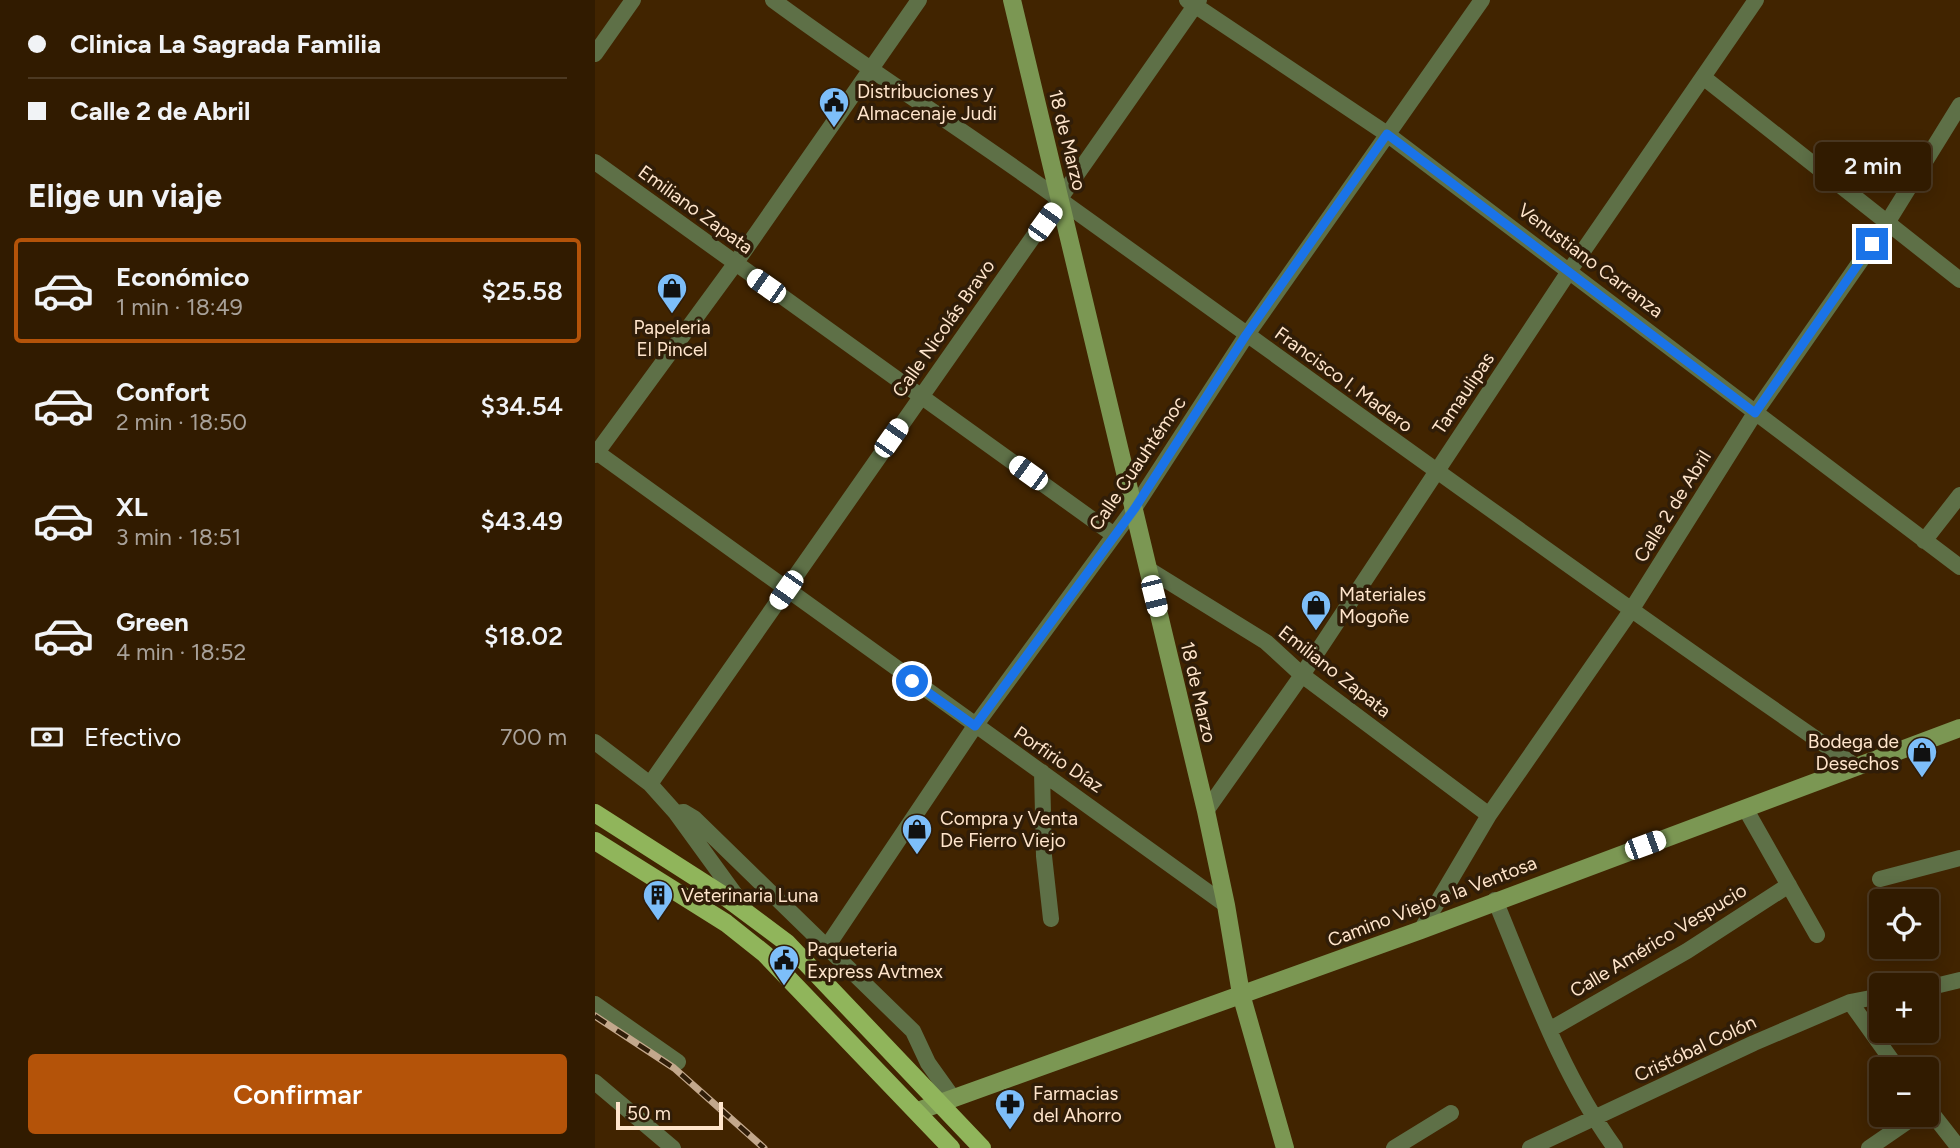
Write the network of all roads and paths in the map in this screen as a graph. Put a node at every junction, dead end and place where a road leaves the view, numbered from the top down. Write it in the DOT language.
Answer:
graph roads {
  1 [pos="633,0"];
  2 [pos="773,0"];
  3 [pos="919,0"];
  4 [pos="1012,0"];
  5 [pos="1482,0"];
  6 [pos="1756,0"];
  7 [pos="1193,2"];
  8 [pos="595,54"];
  9 [pos="870,71"];
  10 [pos="1703,77"];
  11 [pos="1960,106"];
  12 [pos="1387,134"];
  13 [pos="595,162"];
  14 [pos="1061,200"];
  15 [pos="1887,223"];
  16 [pos="735,264"];
  17 [pos="1570,270"];
  18 [pos="1960,280"];
  19 [pos="1246,335"];
  20 [pos="922,395"];
  21 [pos="1755,413"];
  22 [pos="596,453"];
  23 [pos="1436,471"];
  24 [pos="1960,495"];
  25 [pos="1135,508"];
  26 [pos="1114,536"];
  27 [pos="1924,541"];
  28 [pos="1960,567"];
  29 [pos="1148,569"];
  30 [pos="786,590"];
  31 [pos="1630,612"];
  32 [pos="1301,675"];
  33 [pos="975,726"];
  34 [pos="1960,728"];
  35 [pos="595,742"];
  36 [pos="1857,767"];
  37 [pos="1042,772"];
  38 [pos="650,784"];
  39 [pos="1745,808"];
  40 [pos="1206,811"];
  41 [pos="595,813"];
  42 [pos="676,813"];
  43 [pos="1489,815"];
  44 [pos="595,841"];
  45 [pos="1960,858"];
  46 [pos="1880,879"];
  47 [pos="1789,885"];
  48 [pos="1495,900"];
  49 [pos="1227,905"];
  50 [pos="749,913"];
  51 [pos="1051,919"];
  52 [pos="1421,930"];
  53 [pos="1817,935"];
  54 [pos="826,948"];
  55 [pos="1960,980"];
  56 [pos="1939,985"];
  57 [pos="1241,994"];
  58 [pos="1869,998"];
  59 [pos="1850,1002"];
  60 [pos="595,1004"];
  61 [pos="1549,1030"];
  62 [pos="1889,1057"];
  63 [pos="678,1062"];
  64 [pos="595,1082"];
  65 [pos="947,1100"];
  66 [pos="918,1111"];
  67 [pos="1451,1113"];
  68 [pos="1594,1119"];
  69 [pos="1939,1123"];
  70 [pos="1900,1127"];
  71 [pos="673,1148"];
  72 [pos="951,1148"];
  73 [pos="982,1148"];
  74 [pos="1285,1148"];
  75 [pos="1394,1148"];
  76 [pos="1529,1148"];
  77 [pos="1615,1148"];
  78 [pos="1869,1148"];
  79 [pos="1959,1148"];
  1 -- 8 [label="street"];
  2 -- 9 [label="street, Francisco I. Madero"];
  3 -- 9 [label="street"];
  4 -- 14 [label="main road, 18 de Marzo"];
  5 -- 12 [label="street, Calle Cuauhtémoc"];
  6 -- 10 [label="street, Tamaulipas"];
  7 -- 12 [label="street, Venustiano Carranza"];
  7 -- 14 [label="street, Calle Nicolás Bravo"];
  9 -- 14 [label="street, Francisco I. Madero"];
  9 -- 16 [label="street"];
  10 -- 15 [label="street"];
  10 -- 17 [label="street, Tamaulipas"];
  11 -- 15 [label="street, Calle 2 de Abril"];
  12 -- 17 [label="street, Venustiano Carranza"];
  12 -- 19 [label="street, Calle Cuauhtémoc"];
  13 -- 16 [label="street, Emiliano Zapata"];
  14 -- 19 [label="street, Francisco I. Madero"];
  14 -- 20 [label="street, Calle Nicolás Bravo"];
  14 -- 25 [label="main road, 18 de Marzo"];
  15 -- 18 [label="street"];
  15 -- 21 [label="street, Calle 2 de Abril"];
  16 -- 20 [label="street, Emiliano Zapata"];
  16 -- 22 [label="street"];
  17 -- 21 [label="street, Venustiano Carranza"];
  17 -- 23 [label="street, Tamaulipas"];
  19 -- 23 [label="street, Francisco I. Madero"];
  19 -- 25 [label="street, Calle Cuauhtémoc"];
  20 -- 26 [label="street, Emiliano Zapata"];
  20 -- 30 [label="street, Calle Nicolás Bravo"];
  21 -- 27 [label="street, Venustiano Carranza"];
  21 -- 31 [label="street, Calle 2 de Abril"];
  22 -- 30 [label="street, Porfirio Díaz"];
  23 -- 31 [label="street, Francisco I. Madero"];
  23 -- 32 [label="street, Tamaulipas"];
  24 -- 27 [label="street"];
  25 -- 26 [label="street, Calle Cuauhtémoc"];
  25 -- 29 [label="main road, 18 de Marzo"];
  26 -- 33 [label="street, Calle Cuauhtémoc"];
  27 -- 28 [label="street, Venustiano Carranza"];
  29 -- 32 [label="street, Emiliano Zapata"];
  29 -- 40 [label="main road, 18 de Marzo"];
  30 -- 33 [label="street, Porfirio Díaz"];
  30 -- 38 [label="street, Calle Nicolás Bravo"];
  31 -- 36 [label="street, Francisco I. Madero"];
  31 -- 43 [label="street, Calle 2 de Abril"];
  32 -- 40 [label="street, Tamaulipas"];
  32 -- 43 [label="street, Emiliano Zapata"];
  33 -- 37 [label="street, Porfirio Díaz"];
  33 -- 54 [label="street, Calle Cuauhtémoc"];
  34 -- 36 [label="main road, Camino Viejo a la Ventosa"];
  35 -- 38 [label="street"];
  36 -- 39 [label="main road, Camino Viejo a la Ventosa"];
  37 -- 49 [label="street, Porfirio Díaz"];
  37 -- 51 [label="street"];
  38 -- 42 [label="street"];
  39 -- 47 [label="street"];
  39 -- 48 [label="main road, Camino Viejo a la Ventosa"];
  40 -- 49 [label="main road, 18 de Marzo"];
  41 -- 50 [label="main road"];
  42 -- 50 [label="street"];
  42 -- 54 [label="street"];
  43 -- 52 [label="street, Calle 2 de Abril"];
  44 -- 66 [label="main road"];
  45 -- 46 [label="street"];
  47 -- 53 [label="street"];
  47 -- 61 [label="street, Calle Américo Vespucio"];
  48 -- 52 [label="main road, Camino Viejo a la Ventosa"];
  48 -- 61 [label="street"];
  49 -- 57 [label="main road, 18 de Marzo"];
  50 -- 65 [label="main road"];
  52 -- 57 [label="main road, Camino Viejo a la Ventosa"];
  54 -- 65 [label="street"];
  55 -- 56 [label="street"];
  57 -- 65 [label="main road, Camino Viejo a la Ventosa"];
  57 -- 74 [label="main road, 18 de Marzo"];
  58 -- 59 [label="street, Cristóbal Colón"];
  59 -- 62 [label="street"];
  59 -- 68 [label="street, Cristóbal Colón"];
  60 -- 63 [label="street"];
  61 -- 68 [label="street"];
  64 -- 71 [label="street"];
  65 -- 66 [label="main road, Camino Viejo a la Ventosa"];
  65 -- 73 [label="main road"];
  66 -- 72 [label="main road"];
  67 -- 75 [label="street"];
  68 -- 76 [label="street, Cristóbal Colón"];
  68 -- 77 [label="street"];
  69 -- 79 [label="street"];
  70 -- 78 [label="street"];
}
